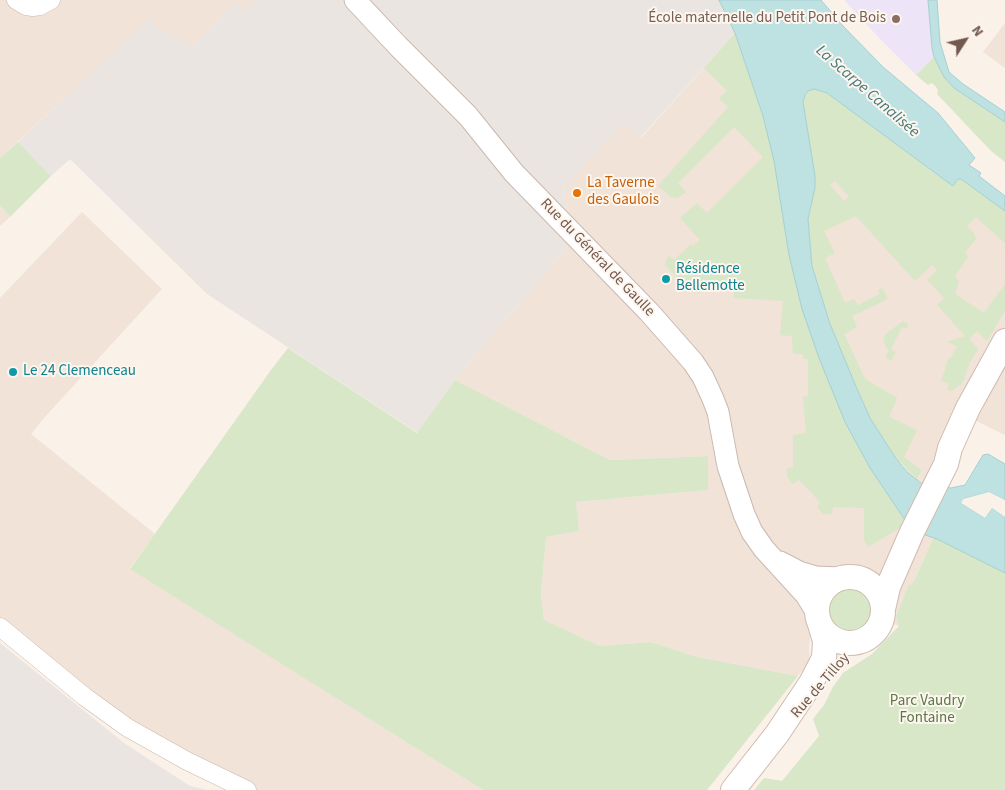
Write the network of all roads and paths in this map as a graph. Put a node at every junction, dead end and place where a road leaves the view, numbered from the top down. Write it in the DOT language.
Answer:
graph roads {
  1 [pos="16,0"];
  2 [pos="51,0"];
  3 [pos="355,0"];
  4 [pos="1005,341"];
  5 [pos="1005,365"];
  6 [pos="946,464"];
  7 [pos="911,533"];
  8 [pos="771,557"];
  9 [pos="845,577"];
  10 [pos="883,609"];
  11 [pos="818,618"];
  12 [pos="0,627"];
  13 [pos="865,639"];
  14 [pos="777,734"];
  15 [pos="247,790"];
  16 [pos="734,790"];
  1 -- 2 [label="street"];
  3 -- 8 [label="street, Rue du Général de Gaulle"];
  4 -- 6 [label="main road"];
  5 -- 6 [label="main road"];
  6 -- 7 [label="main road"];
  7 -- 9 [label="main road"];
  7 -- 10 [label="main road"];
  8 -- 9 [label="street, Rue du Général de Gaulle"];
  8 -- 11 [label="street, Rue du Général de Gaulle"];
  9 -- 10 [label="main road"];
  9 -- 11 [label="main road"];
  10 -- 13 [label="main road"];
  11 -- 13 [label="main road"];
  11 -- 14 [label="main road, Rue de Tilloy"];
  12 -- 15 [label="street"];
  13 -- 14 [label="main road, Rue de Tilloy"];
  14 -- 16 [label="main road, Rue de Tilloy"];
}
